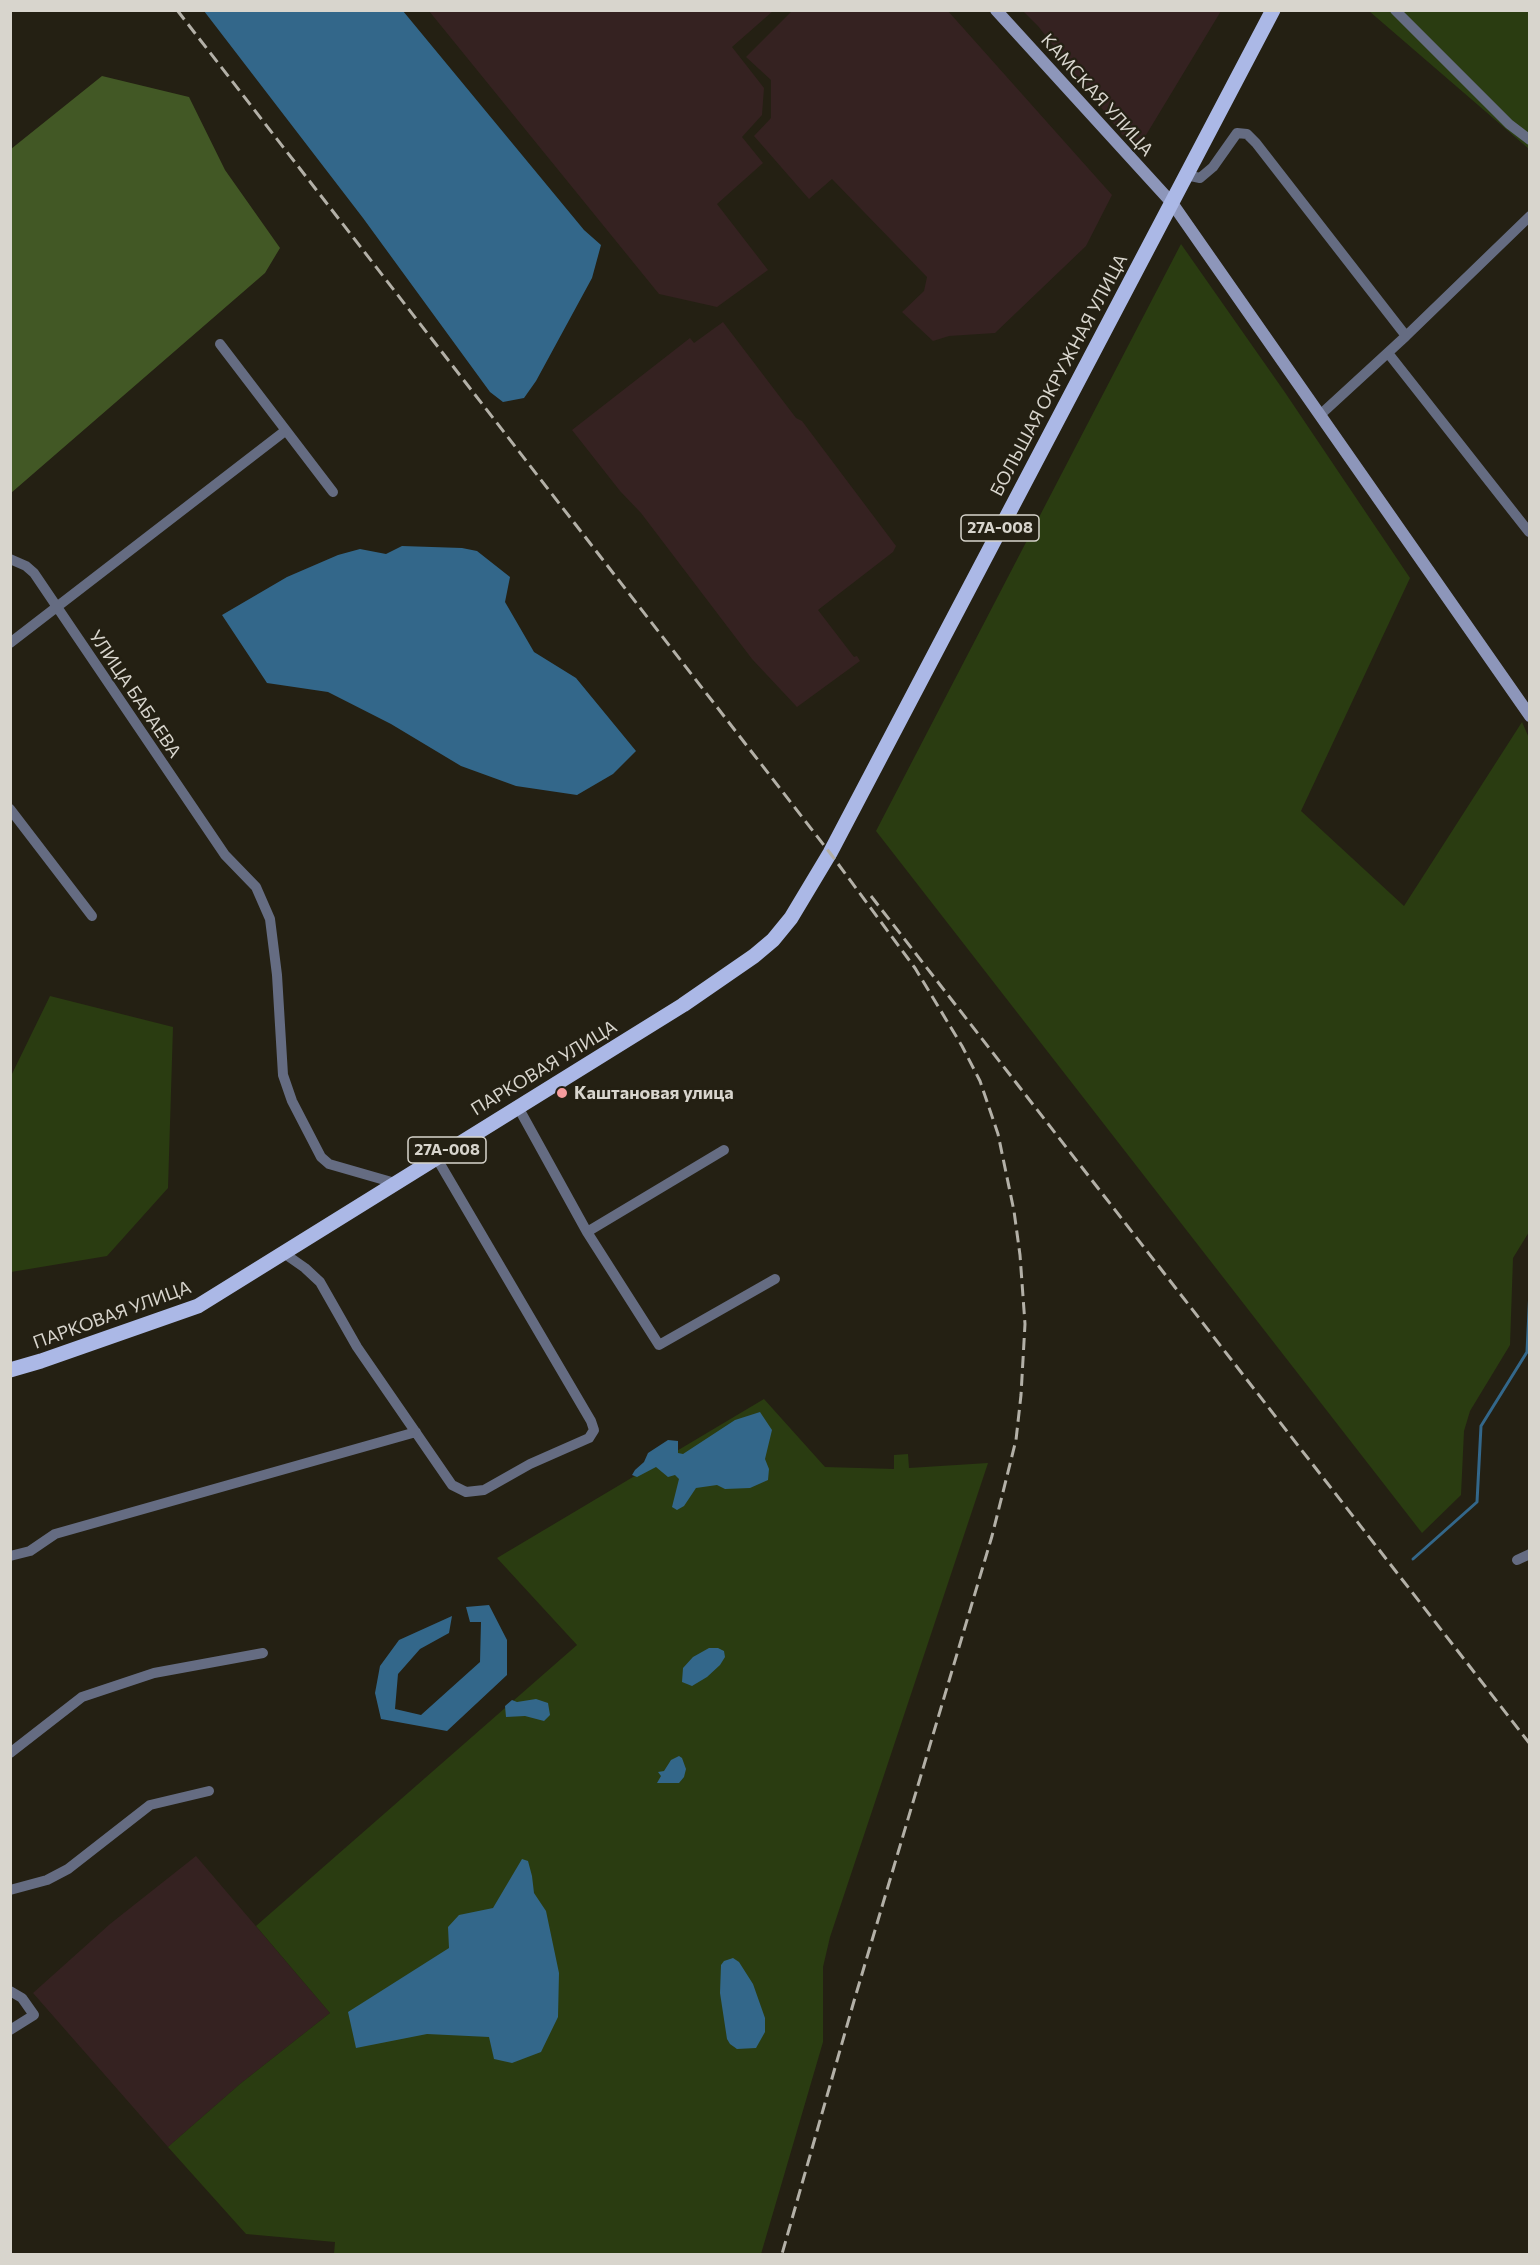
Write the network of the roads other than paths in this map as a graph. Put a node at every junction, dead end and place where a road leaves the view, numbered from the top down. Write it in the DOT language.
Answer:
graph roads {
  1 [pos="996,10"];
  2 [pos="1272,10"];
  3 [pos="1395,10"];
  4 [pos="1530,140"];
  5 [pos="1186,175"];
  6 [pos="1172,203"];
  7 [pos="1530,216"];
  8 [pos="1406,336"];
  9 [pos="220,344"];
  10 [pos="1388,352"];
  11 [pos="1320,415"];
  12 [pos="285,431"];
  13 [pos="333,492"];
  14 [pos="1529,532"];
  15 [pos="10,559"];
  16 [pos="57,608"];
  17 [pos="10,643"];
  18 [pos="1530,716"];
  19 [pos="10,809"];
  20 [pos="830,853"];
  21 [pos="92,916"];
  22 [pos="518,1107"];
  23 [pos="724,1150"];
  24 [pos="436,1157"];
  25 [pos="395,1183"];
  26 [pos="587,1233"];
  27 [pos="285,1254"];
  28 [pos="775,1279"];
  29 [pos="10,1370"];
  30 [pos="416,1432"];
  31 [pos="1530,1554"];
  32 [pos="10,1556"];
  33 [pos="1517,1560"];
  34 [pos="263,1653"];
  35 [pos="10,1753"];
  36 [pos="209,1791"];
  37 [pos="10,1890"];
  38 [pos="10,1990"];
  39 [pos="10,2030"];
  1 -- 6 [label="street, КАМСКАЯ УЛИЦА"];
  2 -- 5 [label="main road, БОЛЬШАЯ ОКРУЖНАЯ УЛИЦА / 27А-008"];
  3 -- 4 [label="street"];
  5 -- 6 [label="main road, БОЛЬШАЯ ОКРУЖНАЯ УЛИЦА / 27А-008"];
  5 -- 8 [label="street"];
  6 -- 11 [label="street, КАМСКАЯ УЛИЦА"];
  6 -- 20 [label="main road, БОЛЬШАЯ ОКРУЖНАЯ УЛИЦА / 27А-008"];
  7 -- 8 [label="street"];
  8 -- 10 [label="street"];
  9 -- 12 [label="street"];
  10 -- 11 [label="street"];
  10 -- 14 [label="street"];
  11 -- 18 [label="street, КАМСКАЯ УЛИЦА"];
  12 -- 13 [label="street"];
  12 -- 16 [label="street"];
  15 -- 16 [label="street, УЛИЦА БАБАЕВА"];
  16 -- 17 [label="street"];
  16 -- 25 [label="street, УЛИЦА БАБАЕВА"];
  19 -- 21 [label="street"];
  20 -- 22 [label="main road, ПАРКОВАЯ УЛИЦА / 27А-008"];
  22 -- 24 [label="main road, ПАРКОВАЯ УЛИЦА / 27А-008"];
  22 -- 26 [label="street"];
  23 -- 26 [label="street"];
  24 -- 25 [label="main road, ПАРКОВАЯ УЛИЦА / 27А-008"];
  24 -- 30 [label="street"];
  25 -- 27 [label="main road, ПАРКОВАЯ УЛИЦА / 27А-008"];
  26 -- 28 [label="street"];
  27 -- 29 [label="main road, ПАРКОВАЯ УЛИЦА / 27А-008"];
  27 -- 30 [label="street"];
  30 -- 32 [label="street"];
  31 -- 33 [label="street"];
  34 -- 35 [label="street"];
  36 -- 37 [label="street"];
  38 -- 39 [label="street"];
}
